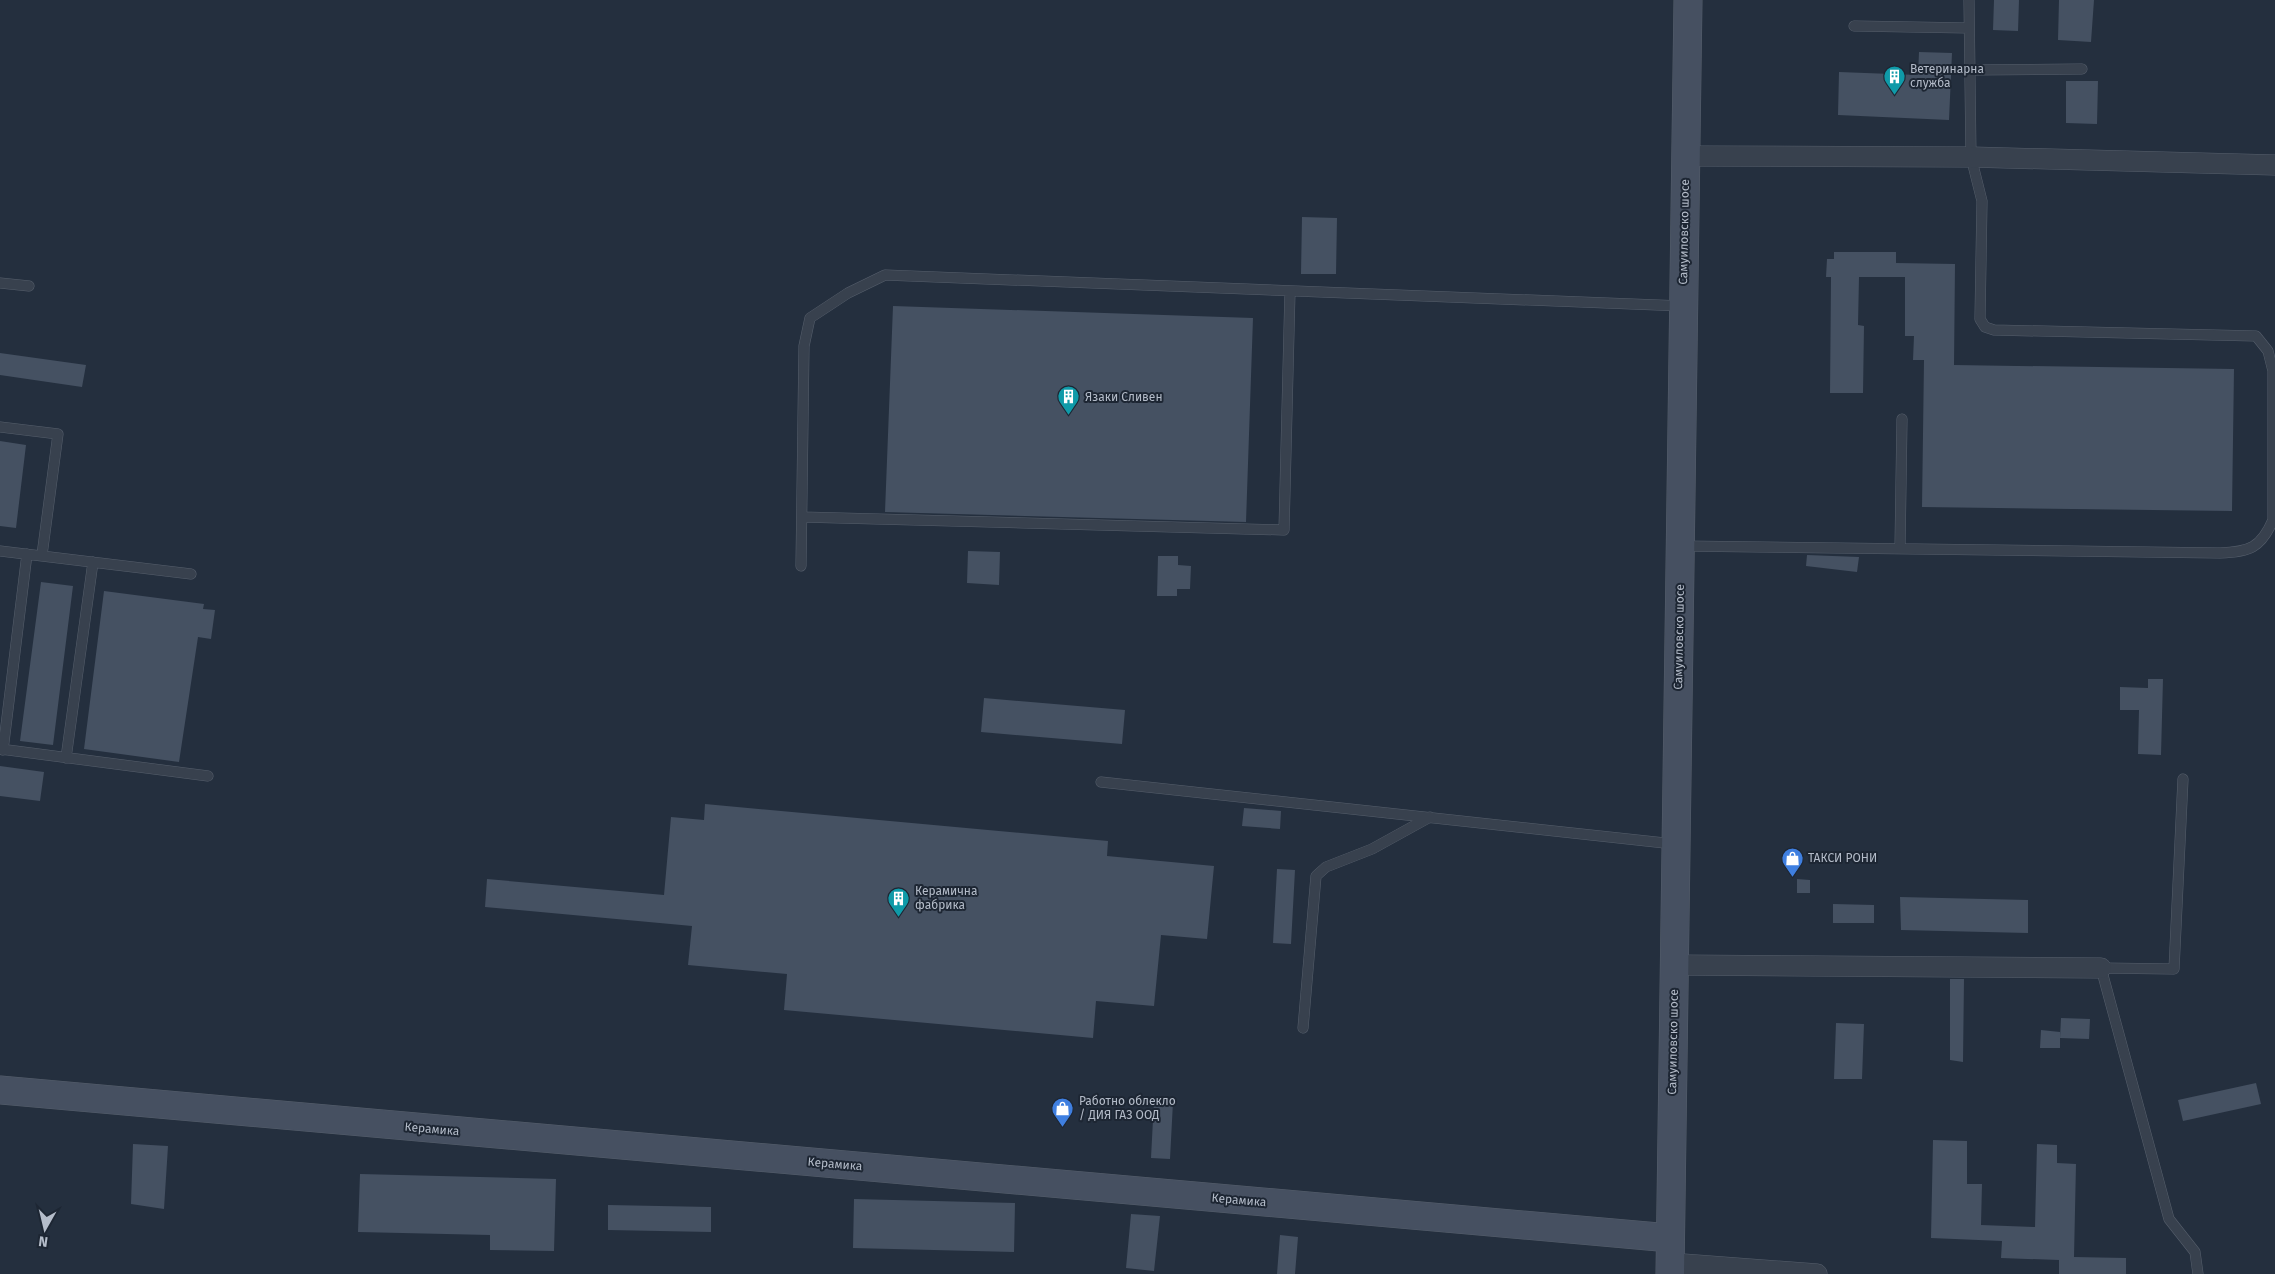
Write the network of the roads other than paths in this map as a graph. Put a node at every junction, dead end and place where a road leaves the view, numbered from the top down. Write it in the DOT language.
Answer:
graph roads {
  1 [pos="1688,0"];
  2 [pos="1969,0"];
  3 [pos="1854,26"];
  4 [pos="1969,28"];
  5 [pos="2082,69"];
  6 [pos="1969,70"];
  7 [pos="1685,156"];
  8 [pos="1971,158"];
  9 [pos="2275,165"];
  10 [pos="0,283"];
  11 [pos="29,286"];
  12 [pos="1290,291"];
  13 [pos="1684,306"];
  14 [pos="1902,419"];
  15 [pos="0,427"];
  16 [pos="802,517"];
  17 [pos="1680,546"];
  18 [pos="1900,548"];
  19 [pos="0,551"];
  20 [pos="27,554"];
  21 [pos="42,555"];
  22 [pos="93,562"];
  23 [pos="802,566"];
  24 [pos="190,574"];
  25 [pos="2,749"];
  26 [pos="66,758"];
  27 [pos="208,776"];
  28 [pos="2183,780"];
  29 [pos="1101,782"];
  30 [pos="1430,818"];
  31 [pos="1676,844"];
  32 [pos="1674,965"];
  33 [pos="2101,968"];
  34 [pos="1303,1028"];
  35 [pos="0,1090"];
  36 [pos="1670,1258"];
  37 [pos="1817,1274"];
  38 [pos="2198,1274"];
  1 -- 7 [label="street, Самуиловско шосе"];
  2 -- 4 [label="lane"];
  3 -- 4 [label="lane"];
  4 -- 6 [label="lane"];
  5 -- 6 [label="lane"];
  6 -- 8 [label="lane"];
  7 -- 8 [label="street"];
  7 -- 13 [label="street, Самуиловско шосе"];
  8 -- 9 [label="street"];
  8 -- 18 [label="lane"];
  10 -- 11 [label="lane"];
  12 -- 13 [label="lane"];
  12 -- 16 [label="lane"];
  12 -- 16 [label="lane"];
  13 -- 17 [label="street, Самуиловско шосе"];
  14 -- 18 [label="lane"];
  15 -- 21 [label="lane"];
  16 -- 23 [label="lane"];
  17 -- 18 [label="lane"];
  17 -- 31 [label="street, Самуиловско шосе"];
  19 -- 20 [label="lane"];
  20 -- 21 [label="lane"];
  20 -- 25 [label="lane"];
  21 -- 22 [label="lane"];
  22 -- 24 [label="lane"];
  22 -- 26 [label="lane"];
  25 -- 26 [label="lane"];
  26 -- 27 [label="lane"];
  28 -- 33 [label="lane"];
  29 -- 30 [label="lane"];
  30 -- 31 [label="lane"];
  30 -- 34 [label="lane"];
  31 -- 32 [label="street, Самуиловско шосе"];
  32 -- 33 [label="street"];
  32 -- 36 [label="street, Самуиловско шосе"];
  33 -- 38 [label="lane"];
  35 -- 36 [label="street, Керамика"];
  36 -- 37 [label="street"];
}
